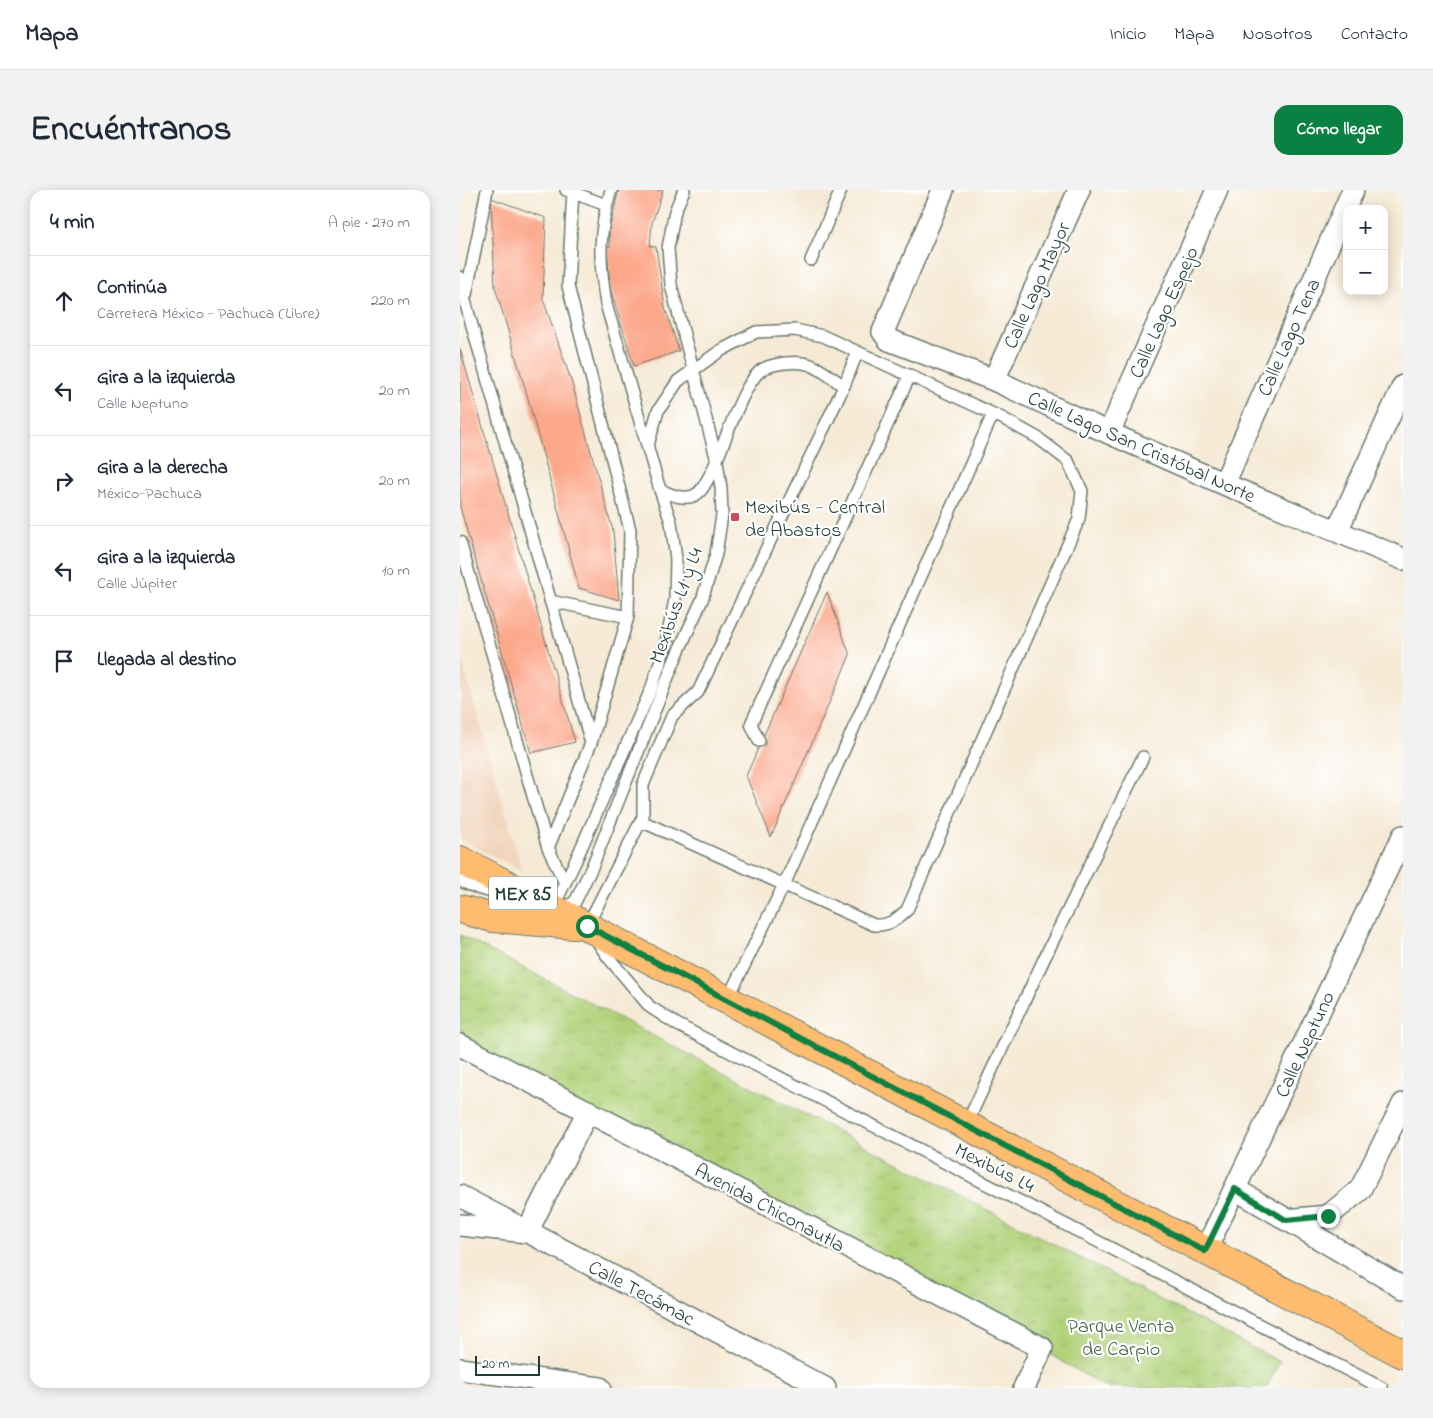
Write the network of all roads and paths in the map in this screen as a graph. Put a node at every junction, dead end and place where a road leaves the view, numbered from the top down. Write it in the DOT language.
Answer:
graph roads {
  1 [pos="488,190"];
  2 [pos="611,190"];
  3 [pos="684,190"];
  4 [pos="841,190"];
  5 [pos="943,190"];
  6 [pos="1079,190"];
  7 [pos="1217,190"];
  8 [pos="1353,190"];
  9 [pos="570,191"];
  10 [pos="606,205"];
  11 [pos="811,260"];
  12 [pos="460,276"];
  13 [pos="464,301"];
  14 [pos="857,353"];
  15 [pos="692,370"];
  16 [pos="910,375"];
  17 [pos="994,380"];
  18 [pos="844,386"];
  19 [pos="1403,386"];
  20 [pos="994,414"];
  21 [pos="1109,434"];
  22 [pos="648,445"];
  23 [pos="717,461"];
  24 [pos="1224,484"];
  25 [pos="660,490"];
  26 [pos="1337,531"];
  27 [pos="460,542"];
  28 [pos="1403,559"];
  29 [pos="550,601"];
  30 [pos="628,617"];
  31 [pos="759,741"];
  32 [pos="591,743"];
  33 [pos="1143,757"];
  34 [pos="641,821"];
  35 [pos="1403,836"];
  36 [pos="548,848"];
  37 [pos="460,860"];
  38 [pos="460,869"];
  39 [pos="460,881"];
  40 [pos="784,885"];
  41 [pos="521,892"];
  42 [pos="569,906"];
  43 [pos="460,909"];
  44 [pos="727,1000"];
  45 [pos="460,1045"];
  46 [pos="1403,1104"];
  47 [pos="588,1112"];
  48 [pos="966,1125"];
  49 [pos="1235,1189"];
  50 [pos="460,1196"];
  51 [pos="1286,1220"];
  52 [pos="460,1225"];
  53 [pos="527,1232"];
  54 [pos="1205,1251"];
  55 [pos="1403,1288"];
  56 [pos="1403,1354"];
  57 [pos="460,1369"];
  58 [pos="600,1388"];
  59 [pos="825,1388"];
  60 [pos="1024,1388"];
  61 [pos="1382,1388"];
  1 -- 13 [label="lane"];
  2 -- 10 [label="lane, Mexibús L1 y L4"];
  3 -- 15 [label="lane, Mexibús L1 y L4"];
  4 -- 11 [label="lane"];
  5 -- 17 [label="street, Calle Lago San Cristóbal Norte"];
  6 -- 17 [label="street, Calle Lago Mayor"];
  7 -- 21 [label="street, Calle Lago Espejo"];
  8 -- 24 [label="street, Calle Lago Tena"];
  9 -- 10 [label="lane"];
  9 -- 30 [label="lane"];
  10 -- 22 [label="lane, Mexibús L1 y L4"];
  12 -- 13 [label="lane"];
  13 -- 29 [label="lane"];
  14 -- 15 [label="lane"];
  14 -- 16 [label="lane"];
  14 -- 18 [label="lane"];
  15 -- 22 [label="lane"];
  15 -- 23 [label="lane, Mexibús L1 y L4"];
  16 -- 20 [label="lane"];
  16 -- 31 [label="lane"];
  17 -- 21 [label="street, Calle Lago San Cristóbal Norte"];
  18 -- 23 [label="lane"];
  18 -- 34 [label="lane"];
  19 -- 26 [label="street"];
  20 -- 40 [label="lane"];
  20 -- 40 [label="lane"];
  21 -- 24 [label="street, Calle Lago San Cristóbal Norte"];
  22 -- 25 [label="lane, Mexibús L1 y L4"];
  23 -- 25 [label="lane"];
  23 -- 42 [label="lane, Mexibús L1 y L4"];
  24 -- 26 [label="street, Calle Lago San Cristóbal Norte"];
  25 -- 42 [label="lane, Mexibús L1 y L4"];
  26 -- 28 [label="street, Calle Lago San Cristóbal Norte"];
  27 -- 36 [label="lane"];
  29 -- 30 [label="lane"];
  29 -- 32 [label="lane"];
  30 -- 32 [label="lane"];
  32 -- 36 [label="lane"];
  33 -- 48 [label="lane"];
  34 -- 40 [label="lane"];
  34 -- 42 [label="lane"];
  35 -- 49 [label="street, Calle Neptuno"];
  36 -- 42 [label="lane"];
  37 -- 41 [label="main road, MEX 85"];
  38 -- 41 [label="lane"];
  39 -- 42 [label="lane"];
  40 -- 44 [label="lane"];
  41 -- 42 [label="main road, MEX 85"];
  42 -- 43 [label="main road, MEX 85"];
  42 -- 44 [label="main road, MEX 85"];
  42 -- 61 [label="lane, Mexibús L4"];
  44 -- 48 [label="main road, MEX 85"];
  45 -- 47 [label="street, Avenida Chiconautla"];
  46 -- 51 [label="street"];
  47 -- 53 [label="street"];
  47 -- 60 [label="street, Avenida Chiconautla"];
  48 -- 54 [label="main road, MEX 85"];
  49 -- 51 [label="street"];
  49 -- 54 [label="street, Calle Neptuno"];
  50 -- 53 [label="street, Calle Tecámac"];
  51 -- 55 [label="street"];
  52 -- 53 [label="street"];
  53 -- 59 [label="street, Calle Tecámac"];
  54 -- 56 [label="main road, MEX 85"];
  57 -- 58 [label="street"];
}
